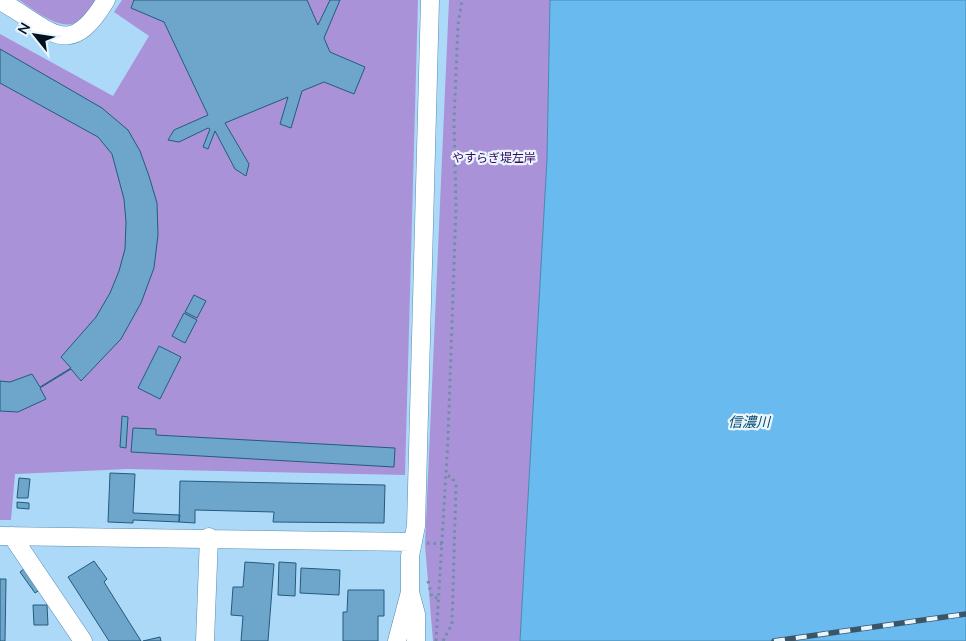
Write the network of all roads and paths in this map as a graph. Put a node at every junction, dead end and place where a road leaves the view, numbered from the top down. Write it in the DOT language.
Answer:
graph roads {
  1 [pos="106,0"];
  2 [pos="430,0"];
  3 [pos="462,0"];
  4 [pos="0,1"];
  5 [pos="446,475"];
  6 [pos="6,536"];
  7 [pos="209,537"];
  8 [pos="413,542"];
  9 [pos="428,574"];
  10 [pos="410,592"];
  11 [pos="438,598"];
  12 [pos="83,641"];
  13 [pos="206,641"];
  14 [pos="397,641"];
  15 [pos="416,641"];
  16 [pos="436,641"];
  17 [pos="443,641"];
  1 -- 4 [label="street"];
  2 -- 8 [label="street"];
  3 -- 5 [label="path"];
  5 -- 11 [label="path"];
  5 -- 17 [label="path"];
  6 -- 7 [label="street"];
  6 -- 12 [label="street"];
  7 -- 8 [label="street"];
  7 -- 13 [label="street"];
  8 -- 10 [label="street"];
  9 -- 11 [label="path"];
  10 -- 14 [label="street"];
  10 -- 15 [label="street"];
  11 -- 16 [label="path"];
}
